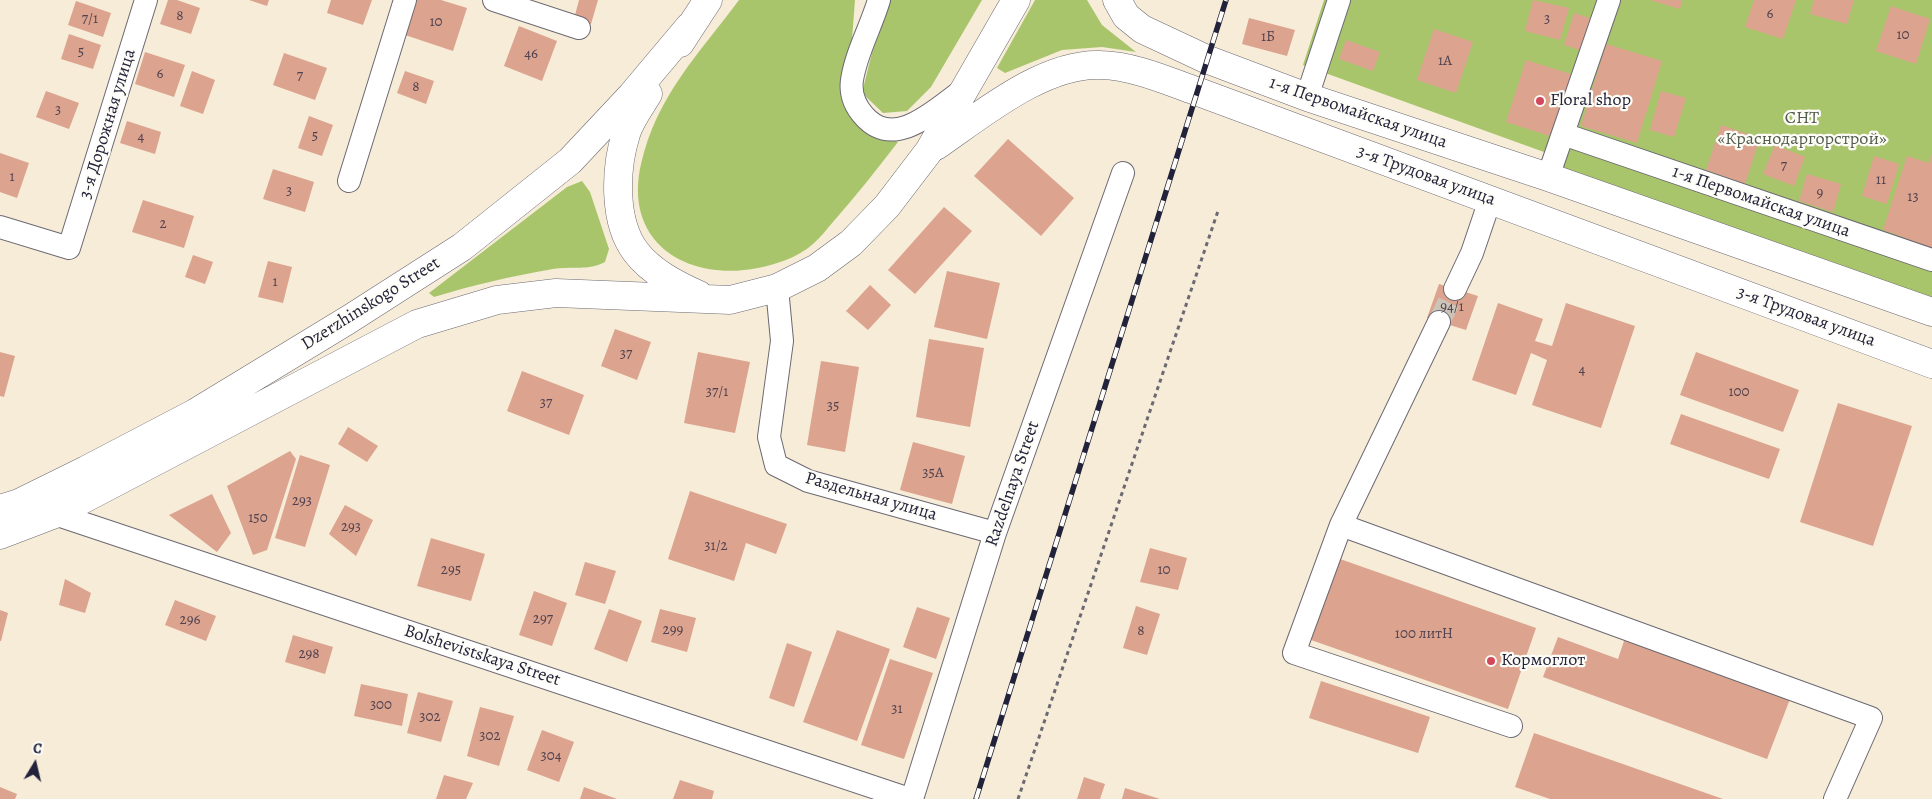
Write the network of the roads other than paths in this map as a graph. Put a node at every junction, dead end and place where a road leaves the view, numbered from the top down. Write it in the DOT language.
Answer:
graph roads {
  1 [pos="146,0"];
  2 [pos="405,0"];
  3 [pos="494,0"];
  4 [pos="708,0"];
  5 [pos="879,0"];
  6 [pos="1016,0"];
  7 [pos="1117,0"];
  8 [pos="1338,0"];
  9 [pos="1610,0"];
  10 [pos="689,27"];
  11 [pos="579,28"];
  12 [pos="967,88"];
  13 [pos="1307,97"];
  14 [pos="1562,134"];
  15 [pos="928,151"];
  16 [pos="1551,167"];
  17 [pos="1123,173"];
  18 [pos="348,181"];
  19 [pos="1490,200"];
  20 [pos="0,227"];
  21 [pos="1932,260"];
  22 [pos="777,288"];
  23 [pos="1455,288"];
  24 [pos="712,300"];
  25 [pos="1932,312"];
  26 [pos="1439,322"];
  27 [pos="1932,364"];
  28 [pos="0,509"];
  29 [pos="55,514"];
  30 [pos="1341,524"];
  31 [pos="996,533"];
  32 [pos="0,535"];
  33 [pos="1511,726"];
  34 [pos="910,799"];
  35 [pos="1834,799"];
  1 -- 20 [label="street, 3-я Дорожная улица"];
  2 -- 18 [label="street"];
  3 -- 11 [label="street"];
  4 -- 10 [label="main road"];
  5 -- 12 [label="street"];
  6 -- 12 [label="main road"];
  7 -- 13 [label="main road, 1-я Первомайская улица"];
  8 -- 13 [label="street"];
  9 -- 14 [label="street"];
  10 -- 24 [label="main road"];
  10 -- 28 [label="main road, Dzerzhinskogo Street"];
  12 -- 15 [label="main road"];
  13 -- 16 [label="main road, 1-я Первомайская улица"];
  14 -- 16 [label="street"];
  14 -- 21 [label="street, 1-я Первомайская улица"];
  15 -- 19 [label="main road, 3-я Трудовая улица"];
  15 -- 22 [label="main road, Dzerzhinskogo Street"];
  16 -- 25 [label="main road"];
  17 -- 31 [label="street, Razdelnaya Street"];
  19 -- 23 [label="street"];
  19 -- 27 [label="main road, 3-я Трудовая улица"];
  22 -- 24 [label="main road, Dzerzhinskogo Street"];
  22 -- 31 [label="street, Раздельная улица"];
  24 -- 29 [label="main road, Dzerzhinskogo Street"];
  26 -- 30 [label="street"];
  29 -- 32 [label="main road, Dzerzhinskogo Street"];
  29 -- 34 [label="street, Bolshevistskaya Street"];
  30 -- 33 [label="street"];
  30 -- 35 [label="street"];
  31 -- 34 [label="street, Razdelnaya Street"];
}
